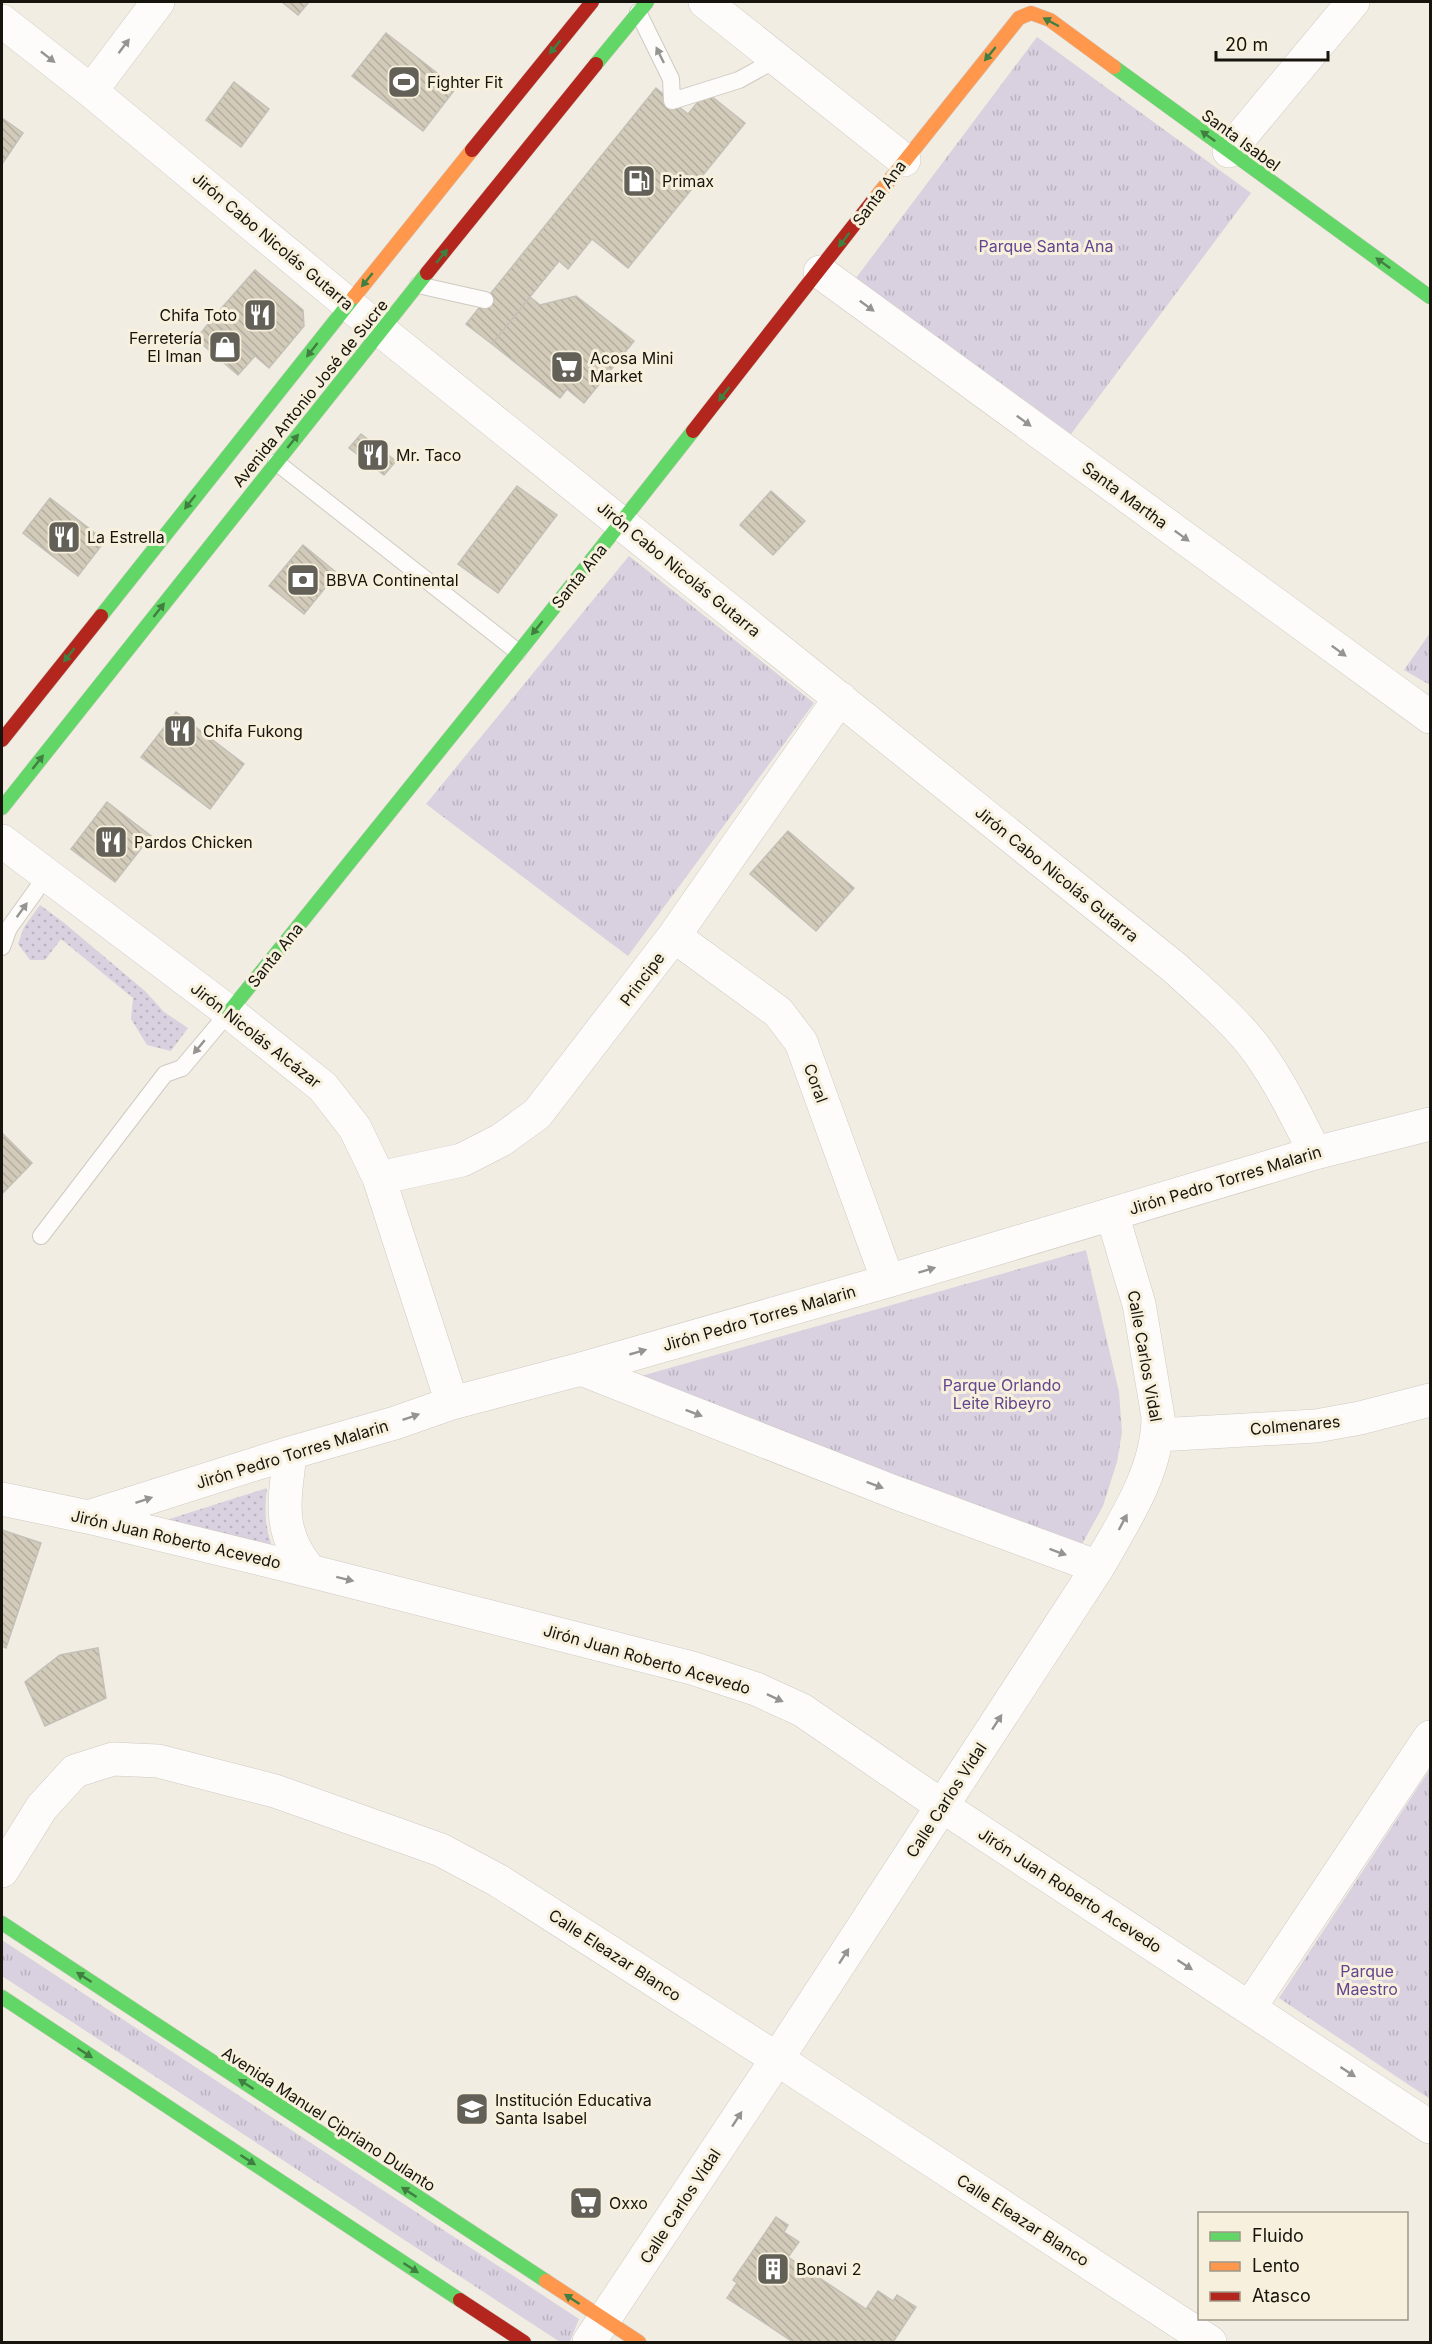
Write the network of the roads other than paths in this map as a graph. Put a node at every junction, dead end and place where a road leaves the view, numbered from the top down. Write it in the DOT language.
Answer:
graph roads {
  1 [pos="158,2"];
  2 [pos="592,2"];
  3 [pos="705,2"];
  4 [pos="1353,2"];
  5 [pos="643,7"];
  6 [pos="1031,13"];
  7 [pos="2,21"];
  8 [pos="777,59"];
  9 [pos="91,91"];
  10 [pos="1229,152"];
  11 [pos="904,160"];
  12 [pos="820,272"];
  13 [pos="418,285"];
  14 [pos="1431,297"];
  15 [pos="485,300"];
  16 [pos="348,304"];
  17 [pos="381,330"];
  18 [pos="276,462"];
  19 [pos="621,523"];
  20 [pos="518,652"];
  21 [pos="840,698"];
  22 [pos="1431,717"];
  23 [pos="2,740"];
  24 [pos="2,808"];
  25 [pos="2,841"];
  26 [pos="47,875"];
  27 [pos="674,936"];
  28 [pos="2,947"];
  29 [pos="229,1012"];
  30 [pos="1431,1124"];
  31 [pos="1315,1153"];
  32 [pos="379,1178"];
  33 [pos="1112,1214"];
  34 [pos="41,1236"];
  35 [pos="888,1281"];
  36 [pos="580,1369"];
  37 [pos="1431,1400"];
  38 [pos="452,1403"];
  39 [pos="1158,1436"];
  40 [pos="290,1453"];
  41 [pos="2,1499"];
  42 [pos="88,1517"];
  43 [pos="1098,1567"];
  44 [pos="310,1570"];
  45 [pos="1431,1737"];
  46 [pos="942,1806"];
  47 [pos="2,1871"];
  48 [pos="2,1923"];
  49 [pos="2,1997"];
  50 [pos="1250,2007"];
  51 [pos="777,2059"];
  52 [pos="1431,2127"];
  53 [pos="597,2331"];
  54 [pos="524,2343"];
  55 [pos="639,2343"];
  56 [pos="1210,2343"];
  9 -- 1 [label="street, one-way"];
  2 -- 16 [label="main road, Avenida Antonio José de Sucre, one-way"];
  3 -- 8 [label="street"];
  4 -- 10 [label="street"];
  8 -- 5 [label="lane, one-way"];
  13 -- 5 [label="main road, Avenida Antonio José de Sucre, one-way"];
  10 -- 6 [label="main road, Santa Isabel, one-way"];
  6 -- 11 [label="main road, Santa Ana, one-way"];
  7 -- 9 [label="street, Jirón Cabo Nicolás Gutarra, one-way"];
  8 -- 11 [label="street"];
  9 -- 16 [label="street, Jirón Cabo Nicolás Gutarra"];
  14 -- 10 [label="main road, Santa Isabel, one-way"];
  11 -- 12 [label="main road, Santa Ana, one-way"];
  12 -- 19 [label="main road, Santa Ana, one-way"];
  12 -- 22 [label="street, Santa Martha, one-way"];
  13 -- 15 [label="lane"];
  13 -- 17 [label="main road, Avenida Antonio José de Sucre"];
  16 -- 17 [label="street, Jirón Cabo Nicolás Gutarra"];
  16 -- 23 [label="main road, Avenida Antonio José de Sucre, one-way"];
  18 -- 17 [label="main road, Avenida Antonio José de Sucre, one-way"];
  17 -- 19 [label="street, Jirón Cabo Nicolás Gutarra"];
  18 -- 20 [label="lane"];
  24 -- 18 [label="main road, Avenida Antonio José de Sucre, one-way"];
  19 -- 20 [label="main road, Santa Ana, one-way"];
  19 -- 21 [label="street, Jirón Cabo Nicolás Gutarra"];
  20 -- 29 [label="main road, Santa Ana"];
  21 -- 27 [label="street, Principe"];
  21 -- 31 [label="street, Jirón Cabo Nicolás Gutarra"];
  25 -- 26 [label="street, Jirón Nicolás Alcázar"];
  28 -- 26 [label="lane, one-way"];
  26 -- 29 [label="street, Jirón Nicolás Alcázar"];
  27 -- 32 [label="street, Principe"];
  27 -- 35 [label="street, Coral"];
  29 -- 32 [label="street, Jirón Nicolás Alcázar"];
  29 -- 34 [label="lane, Santa Ana, one-way"];
  30 -- 31 [label="street, Jirón Pedro Torres Malarin"];
  31 -- 33 [label="street, Jirón Pedro Torres Malarin"];
  32 -- 38 [label="street, Jirón Nicolás Alcázar"];
  35 -- 33 [label="street, Jirón Pedro Torres Malarin, one-way"];
  33 -- 39 [label="street, Calle Carlos Vidal"];
  36 -- 35 [label="street, Jirón Pedro Torres Malarin, one-way"];
  36 -- 38 [label="street, Jirón Pedro Torres Malarin"];
  36 -- 43 [label="street, one-way"];
  37 -- 39 [label="street, Colmenares"];
  40 -- 38 [label="street, Jirón Pedro Torres Malarin, one-way"];
  43 -- 39 [label="street, Calle Carlos Vidal, one-way"];
  42 -- 40 [label="street, Jirón Pedro Torres Malarin, one-way"];
  40 -- 44 [label="street"];
  41 -- 42 [label="street, Jirón Juan Roberto Acevedo"];
  42 -- 44 [label="street, Jirón Juan Roberto Acevedo"];
  46 -- 43 [label="street, Calle Carlos Vidal, one-way"];
  44 -- 46 [label="street, Jirón Juan Roberto Acevedo, one-way"];
  45 -- 50 [label="street"];
  46 -- 50 [label="street, Jirón Juan Roberto Acevedo, one-way"];
  51 -- 46 [label="street, Calle Carlos Vidal, one-way"];
  47 -- 51 [label="street, Calle Eleazar Blanco"];
  53 -- 48 [label="main road, Avenida Manuel Cipriano Dulanto, one-way"];
  49 -- 54 [label="main road, one-way"];
  50 -- 52 [label="street, Jirón Juan Roberto Acevedo, one-way"];
  53 -- 51 [label="street, Calle Carlos Vidal, one-way"];
  51 -- 56 [label="street, Calle Eleazar Blanco"];
  53 -- 55 [label="main road, Avenida Manuel Cipriano Dulanto"];
}
